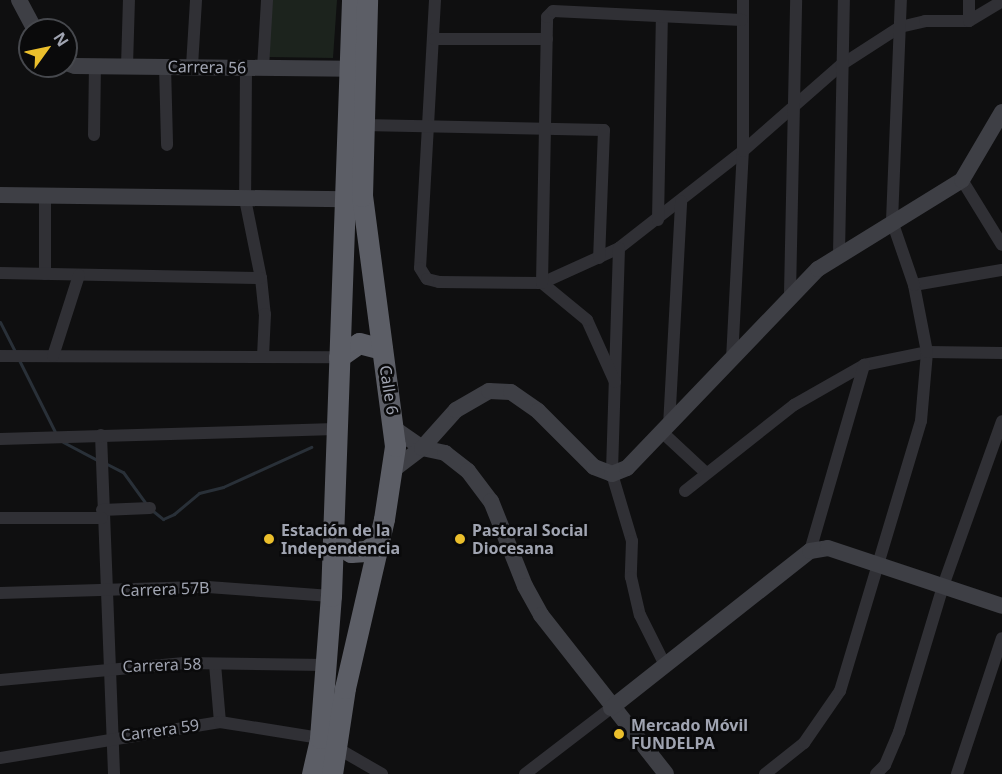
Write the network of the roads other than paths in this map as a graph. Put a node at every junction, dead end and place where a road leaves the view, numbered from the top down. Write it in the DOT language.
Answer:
graph roads {
  1 [pos="129,0"];
  2 [pos="196,0"];
  3 [pos="267,0"];
  4 [pos="352,0"];
  5 [pos="367,0"];
  6 [pos="435,0"];
  7 [pos="742,0"];
  8 [pos="796,0"];
  9 [pos="844,0"];
  10 [pos="901,0"];
  11 [pos="969,0"];
  12 [pos="1002,1"];
  13 [pos="25,2"];
  14 [pos="662,17"];
  15 [pos="31,18"];
  16 [pos="742,20"];
  17 [pos="969,21"];
  18 [pos="900,27"];
  19 [pos="434,39"];
  20 [pos="547,39"];
  21 [pos="78,64"];
  22 [pos="841,65"];
  23 [pos="95,66"];
  24 [pos="127,66"];
  25 [pos="165,66"];
  26 [pos="192,66"];
  27 [pos="246,68"];
  28 [pos="264,68"];
  29 [pos="349,69"];
  30 [pos="793,107"];
  31 [pos="1002,112"];
  32 [pos="363,125"];
  33 [pos="429,126"];
  34 [pos="547,129"];
  35 [pos="94,135"];
  36 [pos="167,145"];
  37 [pos="743,151"];
  38 [pos="962,180"];
  39 [pos="0,195"];
  40 [pos="45,198"];
  41 [pos="245,199"];
  42 [pos="345,199"];
  43 [pos="681,201"];
  44 [pos="658,220"];
  45 [pos="892,221"];
  46 [pos="1002,245"];
  47 [pos="619,248"];
  48 [pos="839,254"];
  49 [pos="599,258"];
  50 [pos="1002,270"];
  51 [pos="0,273"];
  52 [pos="45,274"];
  53 [pos="79,275"];
  54 [pos="261,278"];
  55 [pos="542,283"];
  56 [pos="914,285"];
  57 [pos="790,294"];
  58 [pos="382,349"];
  59 [pos="927,352"];
  60 [pos="1002,353"];
  61 [pos="4,356"];
  62 [pos="53,356"];
  63 [pos="263,357"];
  64 [pos="339,357"];
  65 [pos="732,359"];
  66 [pos="864,365"];
  67 [pos="615,382"];
  68 [pos="1002,421"];
  69 [pos="336,429"];
  70 [pos="395,429"];
  71 [pos="666,429"];
  72 [pos="101,435"];
  73 [pos="0,439"];
  74 [pos="422,448"];
  75 [pos="394,469"];
  76 [pos="706,473"];
  77 [pos="612,474"];
  78 [pos="685,491"];
  79 [pos="150,508"];
  80 [pos="102,514"];
  81 [pos="0,518"];
  82 [pos="331,531"];
  83 [pos="379,542"];
  84 [pos="810,551"];
  85 [pos="879,564"];
  86 [pos="943,586"];
  87 [pos="109,590"];
  88 [pos="0,593"];
  89 [pos="331,596"];
  90 [pos="1002,606"];
  91 [pos="1002,638"];
  92 [pos="215,663"];
  93 [pos="325,665"];
  94 [pos="665,665"];
  95 [pos="111,667"];
  96 [pos="0,680"];
  97 [pos="611,708"];
  98 [pos="220,722"];
  99 [pos="113,737"];
  100 [pos="329,743"];
  101 [pos="0,758"];
  102 [pos="661,772"];
  103 [pos="114,774"];
  104 [pos="312,774"];
  105 [pos="332,774"];
  106 [pos="382,774"];
  107 [pos="525,774"];
  108 [pos="765,774"];
  109 [pos="876,774"];
  110 [pos="957,774"];
  1 -- 24 [label="street"];
  2 -- 26 [label="street"];
  3 -- 28 [label="street"];
  4 -- 29 [label="highway, Calle 6"];
  5 -- 32 [label="highway, Calle 6"];
  6 -- 19 [label="street"];
  7 -- 16 [label="street"];
  8 -- 30 [label="street"];
  9 -- 22 [label="street"];
  10 -- 18 [label="street"];
  11 -- 17 [label="street"];
  12 -- 17 [label="street"];
  13 -- 15 [label="street"];
  14 -- 16 [label="street"];
  14 -- 20 [label="street"];
  14 -- 44 [label="street"];
  16 -- 37 [label="street"];
  17 -- 18 [label="street"];
  18 -- 22 [label="street"];
  18 -- 45 [label="street"];
  19 -- 20 [label="street"];
  19 -- 33 [label="street"];
  20 -- 34 [label="street"];
  21 -- 23 [label="street, Carrera 56"];
  22 -- 30 [label="street"];
  22 -- 48 [label="street"];
  23 -- 24 [label="street, Carrera 56"];
  23 -- 35 [label="street"];
  24 -- 25 [label="street, Carrera 56"];
  25 -- 26 [label="street, Carrera 56"];
  25 -- 36 [label="street"];
  26 -- 27 [label="street, Carrera 56"];
  27 -- 28 [label="street, Carrera 56"];
  27 -- 41 [label="street"];
  28 -- 29 [label="street, Carrera 56"];
  29 -- 42 [label="highway, Calle 6"];
  30 -- 37 [label="street"];
  30 -- 57 [label="street"];
  31 -- 38 [label="street"];
  32 -- 33 [label="street"];
  32 -- 58 [label="highway, Calle 6"];
  33 -- 34 [label="street"];
  33 -- 55 [label="street"];
  34 -- 49 [label="street"];
  34 -- 55 [label="street"];
  37 -- 43 [label="street"];
  37 -- 65 [label="street"];
  38 -- 45 [label="street"];
  38 -- 46 [label="street"];
  39 -- 40 [label="street"];
  40 -- 41 [label="street"];
  40 -- 52 [label="street"];
  41 -- 42 [label="street"];
  41 -- 54 [label="street"];
  42 -- 64 [label="highway, Calle 6"];
  43 -- 44 [label="street"];
  43 -- 71 [label="street"];
  44 -- 47 [label="street"];
  45 -- 48 [label="street"];
  45 -- 56 [label="street"];
  47 -- 49 [label="street"];
  47 -- 67 [label="street"];
  48 -- 57 [label="street"];
  49 -- 55 [label="street"];
  50 -- 56 [label="street"];
  51 -- 52 [label="street"];
  52 -- 53 [label="street"];
  53 -- 54 [label="street"];
  53 -- 62 [label="street"];
  54 -- 63 [label="street"];
  55 -- 67 [label="street"];
  56 -- 59 [label="street"];
  57 -- 65 [label="street"];
  58 -- 64 [label="highway"];
  58 -- 70 [label="highway, Calle 6"];
  59 -- 60 [label="street"];
  59 -- 66 [label="street"];
  59 -- 85 [label="street"];
  61 -- 62 [label="street"];
  62 -- 63 [label="street"];
  63 -- 64 [label="street"];
  64 -- 69 [label="highway, Calle 6"];
  65 -- 71 [label="street"];
  66 -- 76 [label="street"];
  66 -- 84 [label="street"];
  67 -- 77 [label="street"];
  68 -- 86 [label="street"];
  69 -- 72 [label="street"];
  69 -- 82 [label="highway, Calle 6"];
  70 -- 74 [label="street"];
  70 -- 75 [label="highway, Calle 6"];
  71 -- 76 [label="street"];
  71 -- 77 [label="street"];
  72 -- 73 [label="street"];
  72 -- 80 [label="street"];
  74 -- 75 [label="street"];
  74 -- 77 [label="street"];
  74 -- 97 [label="street"];
  75 -- 83 [label="highway, Calle 6"];
  76 -- 78 [label="street"];
  77 -- 94 [label="street"];
  79 -- 80 [label="street"];
  80 -- 81 [label="street"];
  80 -- 87 [label="street"];
  82 -- 83 [label="highway"];
  82 -- 89 [label="highway, Calle 6"];
  83 -- 100 [label="highway, Calle 6"];
  84 -- 85 [label="street"];
  84 -- 94 [label="street"];
  85 -- 86 [label="street"];
  85 -- 108 [label="street"];
  86 -- 90 [label="street"];
  86 -- 109 [label="street"];
  87 -- 88 [label="street, Carrera 57B"];
  87 -- 89 [label="street, Carrera 57B"];
  87 -- 95 [label="street"];
  89 -- 93 [label="highway, Calle 6"];
  91 -- 110 [label="street"];
  92 -- 93 [label="street, Carrera 58"];
  92 -- 95 [label="street, Carrera 58"];
  92 -- 98 [label="street"];
  93 -- 100 [label="highway, Calle 6"];
  94 -- 97 [label="street"];
  95 -- 96 [label="street, Carrera 58"];
  95 -- 99 [label="street"];
  97 -- 102 [label="street"];
  97 -- 107 [label="street"];
  98 -- 99 [label="street, Carrera 59"];
  98 -- 100 [label="street, Carrera 59"];
  99 -- 101 [label="street, Carrera 59"];
  99 -- 103 [label="street"];
  100 -- 104 [label="highway, Calle 6"];
  100 -- 105 [label="highway, Calle 6"];
  100 -- 106 [label="street"];
}
